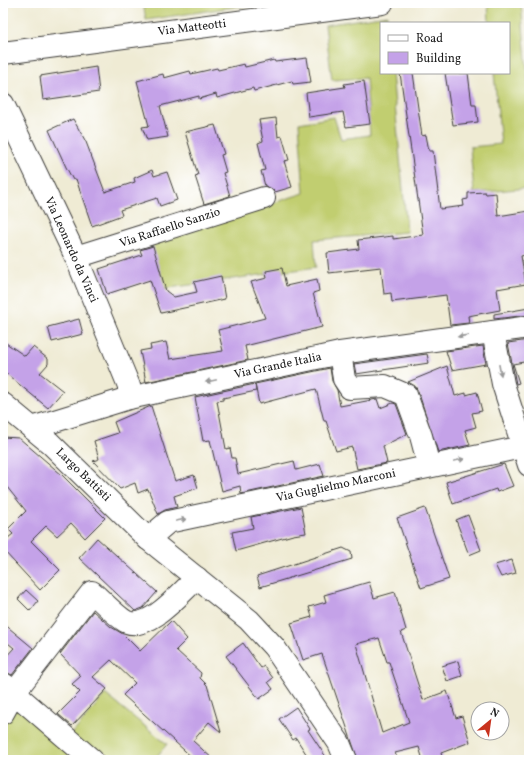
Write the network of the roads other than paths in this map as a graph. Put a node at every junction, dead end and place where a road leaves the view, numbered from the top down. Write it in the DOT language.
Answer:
graph roads {
  1 [pos="382,3"];
  2 [pos="355,5"];
  3 [pos="3,53"];
  4 [pos="3,104"];
  5 [pos="264,198"];
  6 [pos="76,257"];
  7 [pos="529,326"];
  8 [pos="492,332"];
  9 [pos="340,353"];
  10 [pos="129,398"];
  11 [pos="13,416"];
  12 [pos="527,452"];
  13 [pos="429,466"];
  14 [pos="148,539"];
  15 [pos="197,578"];
  16 [pos="8,688"];
  17 [pos="3,713"];
  18 [pos="92,760"];
  19 [pos="346,760"];
  1 -- 2 [label="street, Via Matteotti"];
  2 -- 3 [label="street, Via Matteotti"];
  4 -- 6 [label="street, Via Leonardo da Vinci"];
  5 -- 6 [label="street, Via Raffaello Sanzio"];
  6 -- 10 [label="street, Via Leonardo da Vinci"];
  7 -- 8 [label="street, Via Grande Italia"];
  8 -- 9 [label="street, Via Grande Italia, one-way"];
  8 -- 12 [label="street, one-way"];
  9 -- 10 [label="street, Via Grande Italia, one-way"];
  9 -- 13 [label="street"];
  10 -- 11 [label="street, Via Grande Italia"];
  11 -- 14 [label="street, Largo Battisti"];
  13 -- 12 [label="street, Via Guglielmo Marconi, one-way"];
  14 -- 13 [label="street, Via Guglielmo Marconi, one-way"];
  14 -- 15 [label="street, Largo Battisti"];
  15 -- 16 [label="street"];
  15 -- 19 [label="street, Largo Battisti"];
  16 -- 17 [label="street"];
  16 -- 18 [label="street"];
}
